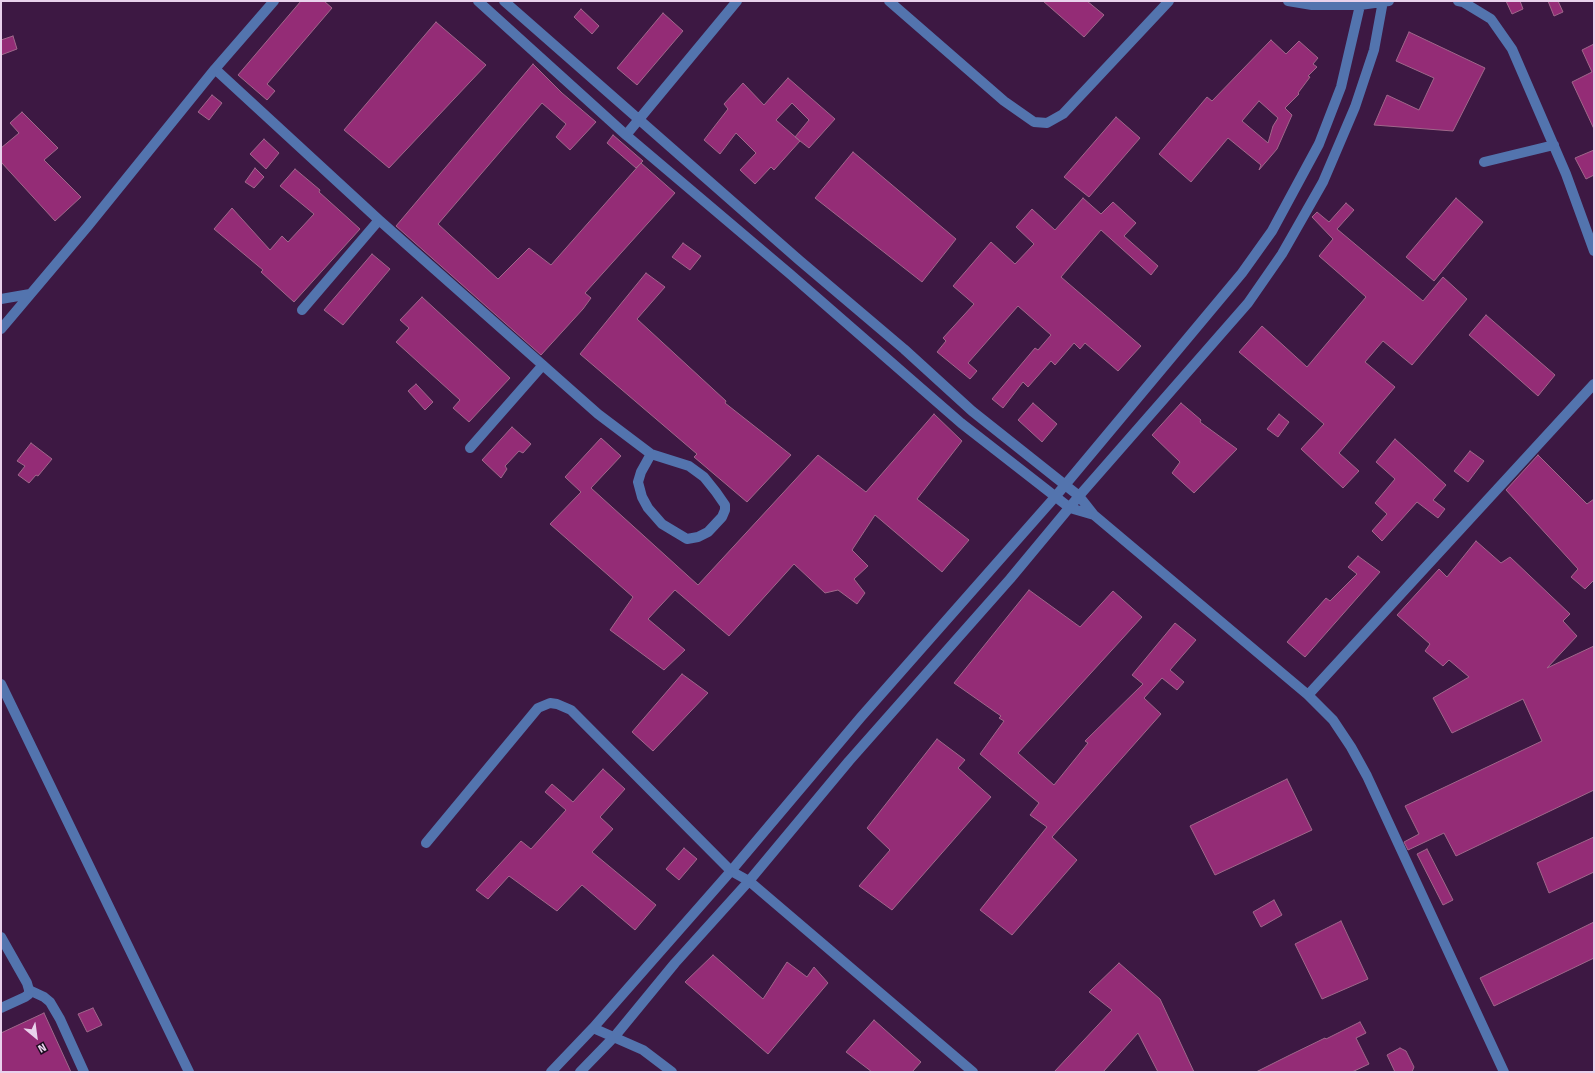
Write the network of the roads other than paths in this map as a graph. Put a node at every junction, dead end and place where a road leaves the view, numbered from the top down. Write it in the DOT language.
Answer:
graph roads {
  1 [pos="274,1"];
  2 [pos="478,1"];
  3 [pos="504,1"];
  4 [pos="737,1"];
  5 [pos="889,1"];
  6 [pos="1169,1"];
  7 [pos="1288,1"];
  8 [pos="1385,1"];
  9 [pos="1458,1"];
  10 [pos="1361,3"];
  11 [pos="542,36"];
  12 [pos="532,49"];
  13 [pos="215,69"];
  14 [pos="639,119"];
  15 [pos="626,135"];
  16 [pos="1554,145"];
  17 [pos="1484,162"];
  18 [pos="379,220"];
  19 [pos="1594,251"];
  20 [pos="799,260"];
  21 [pos="790,274"];
  22 [pos="30,294"];
  23 [pos="1,299"];
  24 [pos="302,310"];
  25 [pos="1,329"];
  26 [pos="904,349"];
  27 [pos="892,362"];
  28 [pos="542,366"];
  29 [pos="1594,384"];
  30 [pos="972,410"];
  31 [pos="961,423"];
  32 [pos="470,448"];
  33 [pos="651,454"];
  34 [pos="1065,484"];
  35 [pos="1079,496"];
  36 [pos="1055,497"];
  37 [pos="1070,508"];
  38 [pos="1094,515"];
  39 [pos="1,684"];
  40 [pos="1308,695"];
  41 [pos="426,843"];
  42 [pos="731,871"];
  43 [pos="749,881"];
  44 [pos="1,937"];
  45 [pos="29,990"];
  46 [pos="1,1008"];
  47 [pos="593,1028"];
  48 [pos="615,1036"];
  49 [pos="84,1072"];
  50 [pos="189,1072"];
  51 [pos="551,1072"];
  52 [pos="580,1072"];
  53 [pos="672,1072"];
  54 [pos="973,1072"];
  55 [pos="1504,1072"];
  1 -- 13 [label="street"];
  2 -- 12 [label="street"];
  3 -- 11 [label="street"];
  4 -- 14 [label="street"];
  5 -- 6 [label="street"];
  7 -- 10 [label="street"];
  8 -- 10 [label="street"];
  8 -- 35 [label="street"];
  9 -- 16 [label="street"];
  10 -- 34 [label="street"];
  11 -- 12 [label="street"];
  11 -- 14 [label="street"];
  12 -- 15 [label="street"];
  13 -- 18 [label="street"];
  13 -- 22 [label="street"];
  14 -- 15 [label="street"];
  14 -- 20 [label="street"];
  15 -- 21 [label="street"];
  16 -- 17 [label="street"];
  16 -- 19 [label="street"];
  18 -- 24 [label="street"];
  18 -- 28 [label="street"];
  20 -- 21 [label="street"];
  20 -- 26 [label="street"];
  21 -- 27 [label="street"];
  22 -- 23 [label="street"];
  22 -- 25 [label="street"];
  26 -- 27 [label="street"];
  26 -- 30 [label="street"];
  27 -- 31 [label="street"];
  28 -- 32 [label="street"];
  28 -- 33 [label="street"];
  29 -- 40 [label="street"];
  30 -- 31 [label="street"];
  30 -- 34 [label="street"];
  31 -- 36 [label="street"];
  33 -- 33 [label="street"];
  34 -- 35 [label="street"];
  34 -- 36 [label="street"];
  35 -- 37 [label="street"];
  35 -- 38 [label="street"];
  36 -- 37 [label="street"];
  36 -- 42 [label="street"];
  37 -- 38 [label="street"];
  37 -- 43 [label="street"];
  38 -- 40 [label="street"];
  39 -- 50 [label="street"];
  40 -- 55 [label="street"];
  41 -- 42 [label="street"];
  42 -- 43 [label="street"];
  42 -- 47 [label="street"];
  43 -- 48 [label="street"];
  43 -- 54 [label="street"];
  44 -- 45 [label="street"];
  45 -- 46 [label="street"];
  45 -- 49 [label="street"];
  47 -- 48 [label="street"];
  47 -- 51 [label="street"];
  48 -- 52 [label="street"];
  48 -- 53 [label="street"];
}
